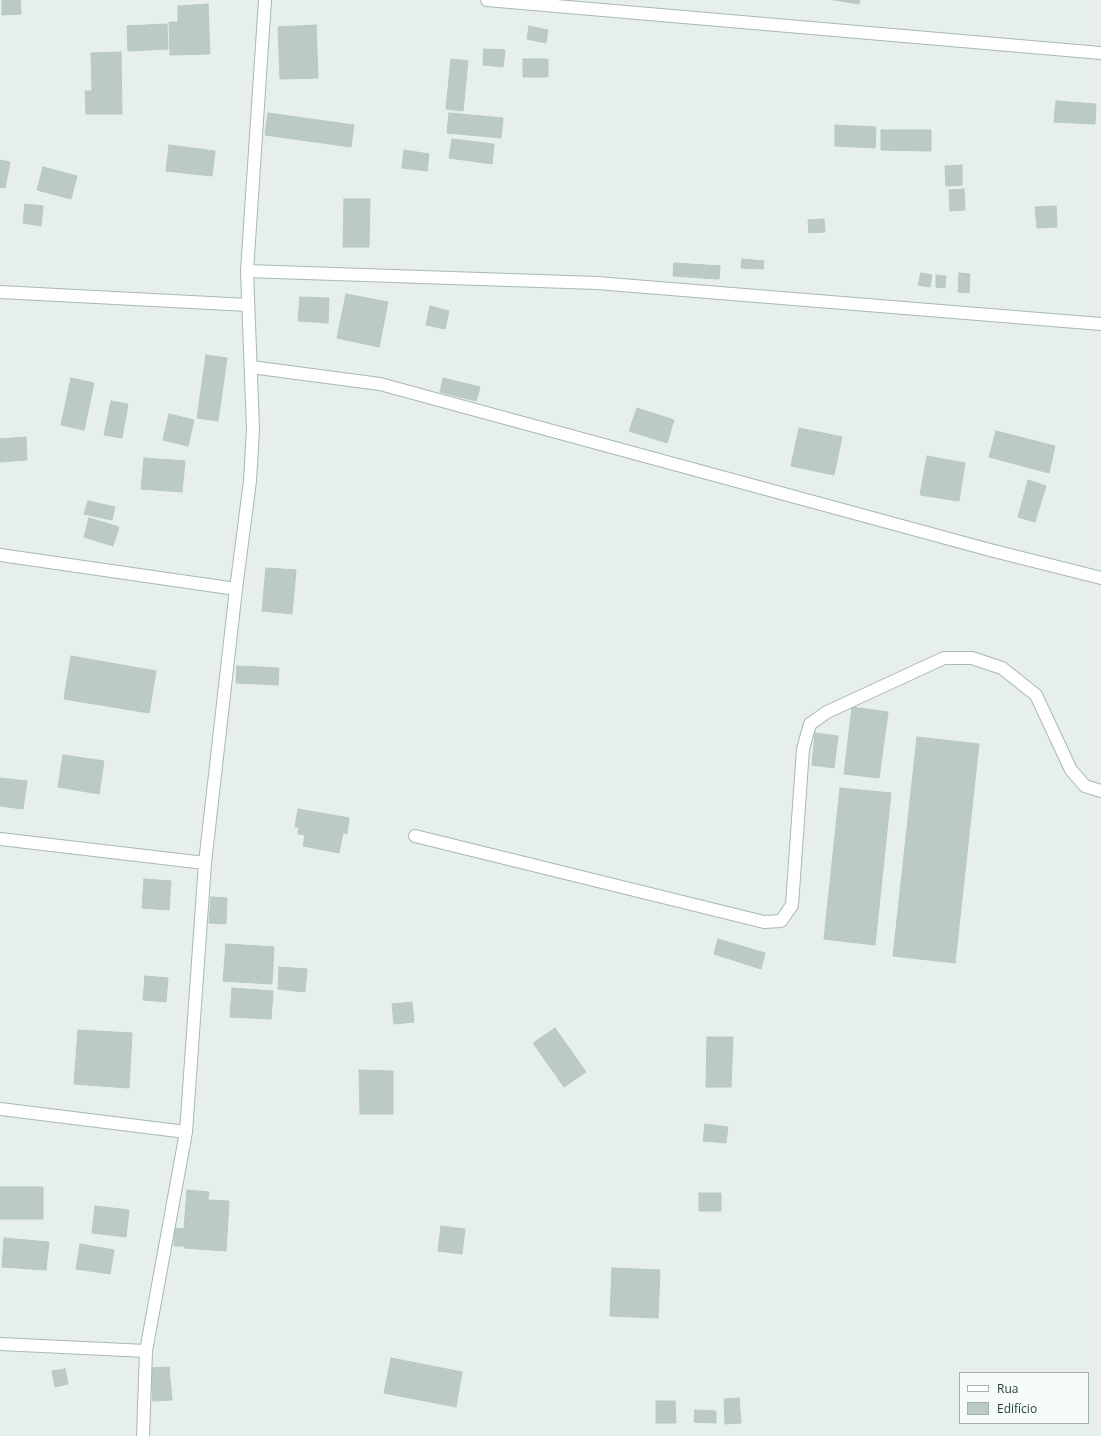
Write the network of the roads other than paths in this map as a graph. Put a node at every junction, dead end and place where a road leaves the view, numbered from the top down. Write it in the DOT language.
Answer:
graph roads {
  1 [pos="265,0"];
  2 [pos="487,0"];
  3 [pos="1101,53"];
  4 [pos="247,271"];
  5 [pos="0,292"];
  6 [pos="248,305"];
  7 [pos="1101,324"];
  8 [pos="251,367"];
  9 [pos="0,555"];
  10 [pos="1101,578"];
  11 [pos="236,589"];
  12 [pos="1101,791"];
  13 [pos="415,836"];
  14 [pos="0,839"];
  15 [pos="205,863"];
  16 [pos="0,1109"];
  17 [pos="186,1132"];
  18 [pos="0,1344"];
  19 [pos="146,1351"];
  20 [pos="143,1436"];
  1 -- 4 [label="street"];
  2 -- 3 [label="street"];
  4 -- 6 [label="street"];
  4 -- 7 [label="street"];
  5 -- 6 [label="street"];
  6 -- 8 [label="street"];
  8 -- 10 [label="street"];
  8 -- 11 [label="street"];
  9 -- 11 [label="street"];
  11 -- 15 [label="street"];
  12 -- 13 [label="street"];
  14 -- 15 [label="street"];
  15 -- 17 [label="street"];
  16 -- 17 [label="street"];
  17 -- 19 [label="street"];
  18 -- 19 [label="street"];
  19 -- 20 [label="street"];
}
